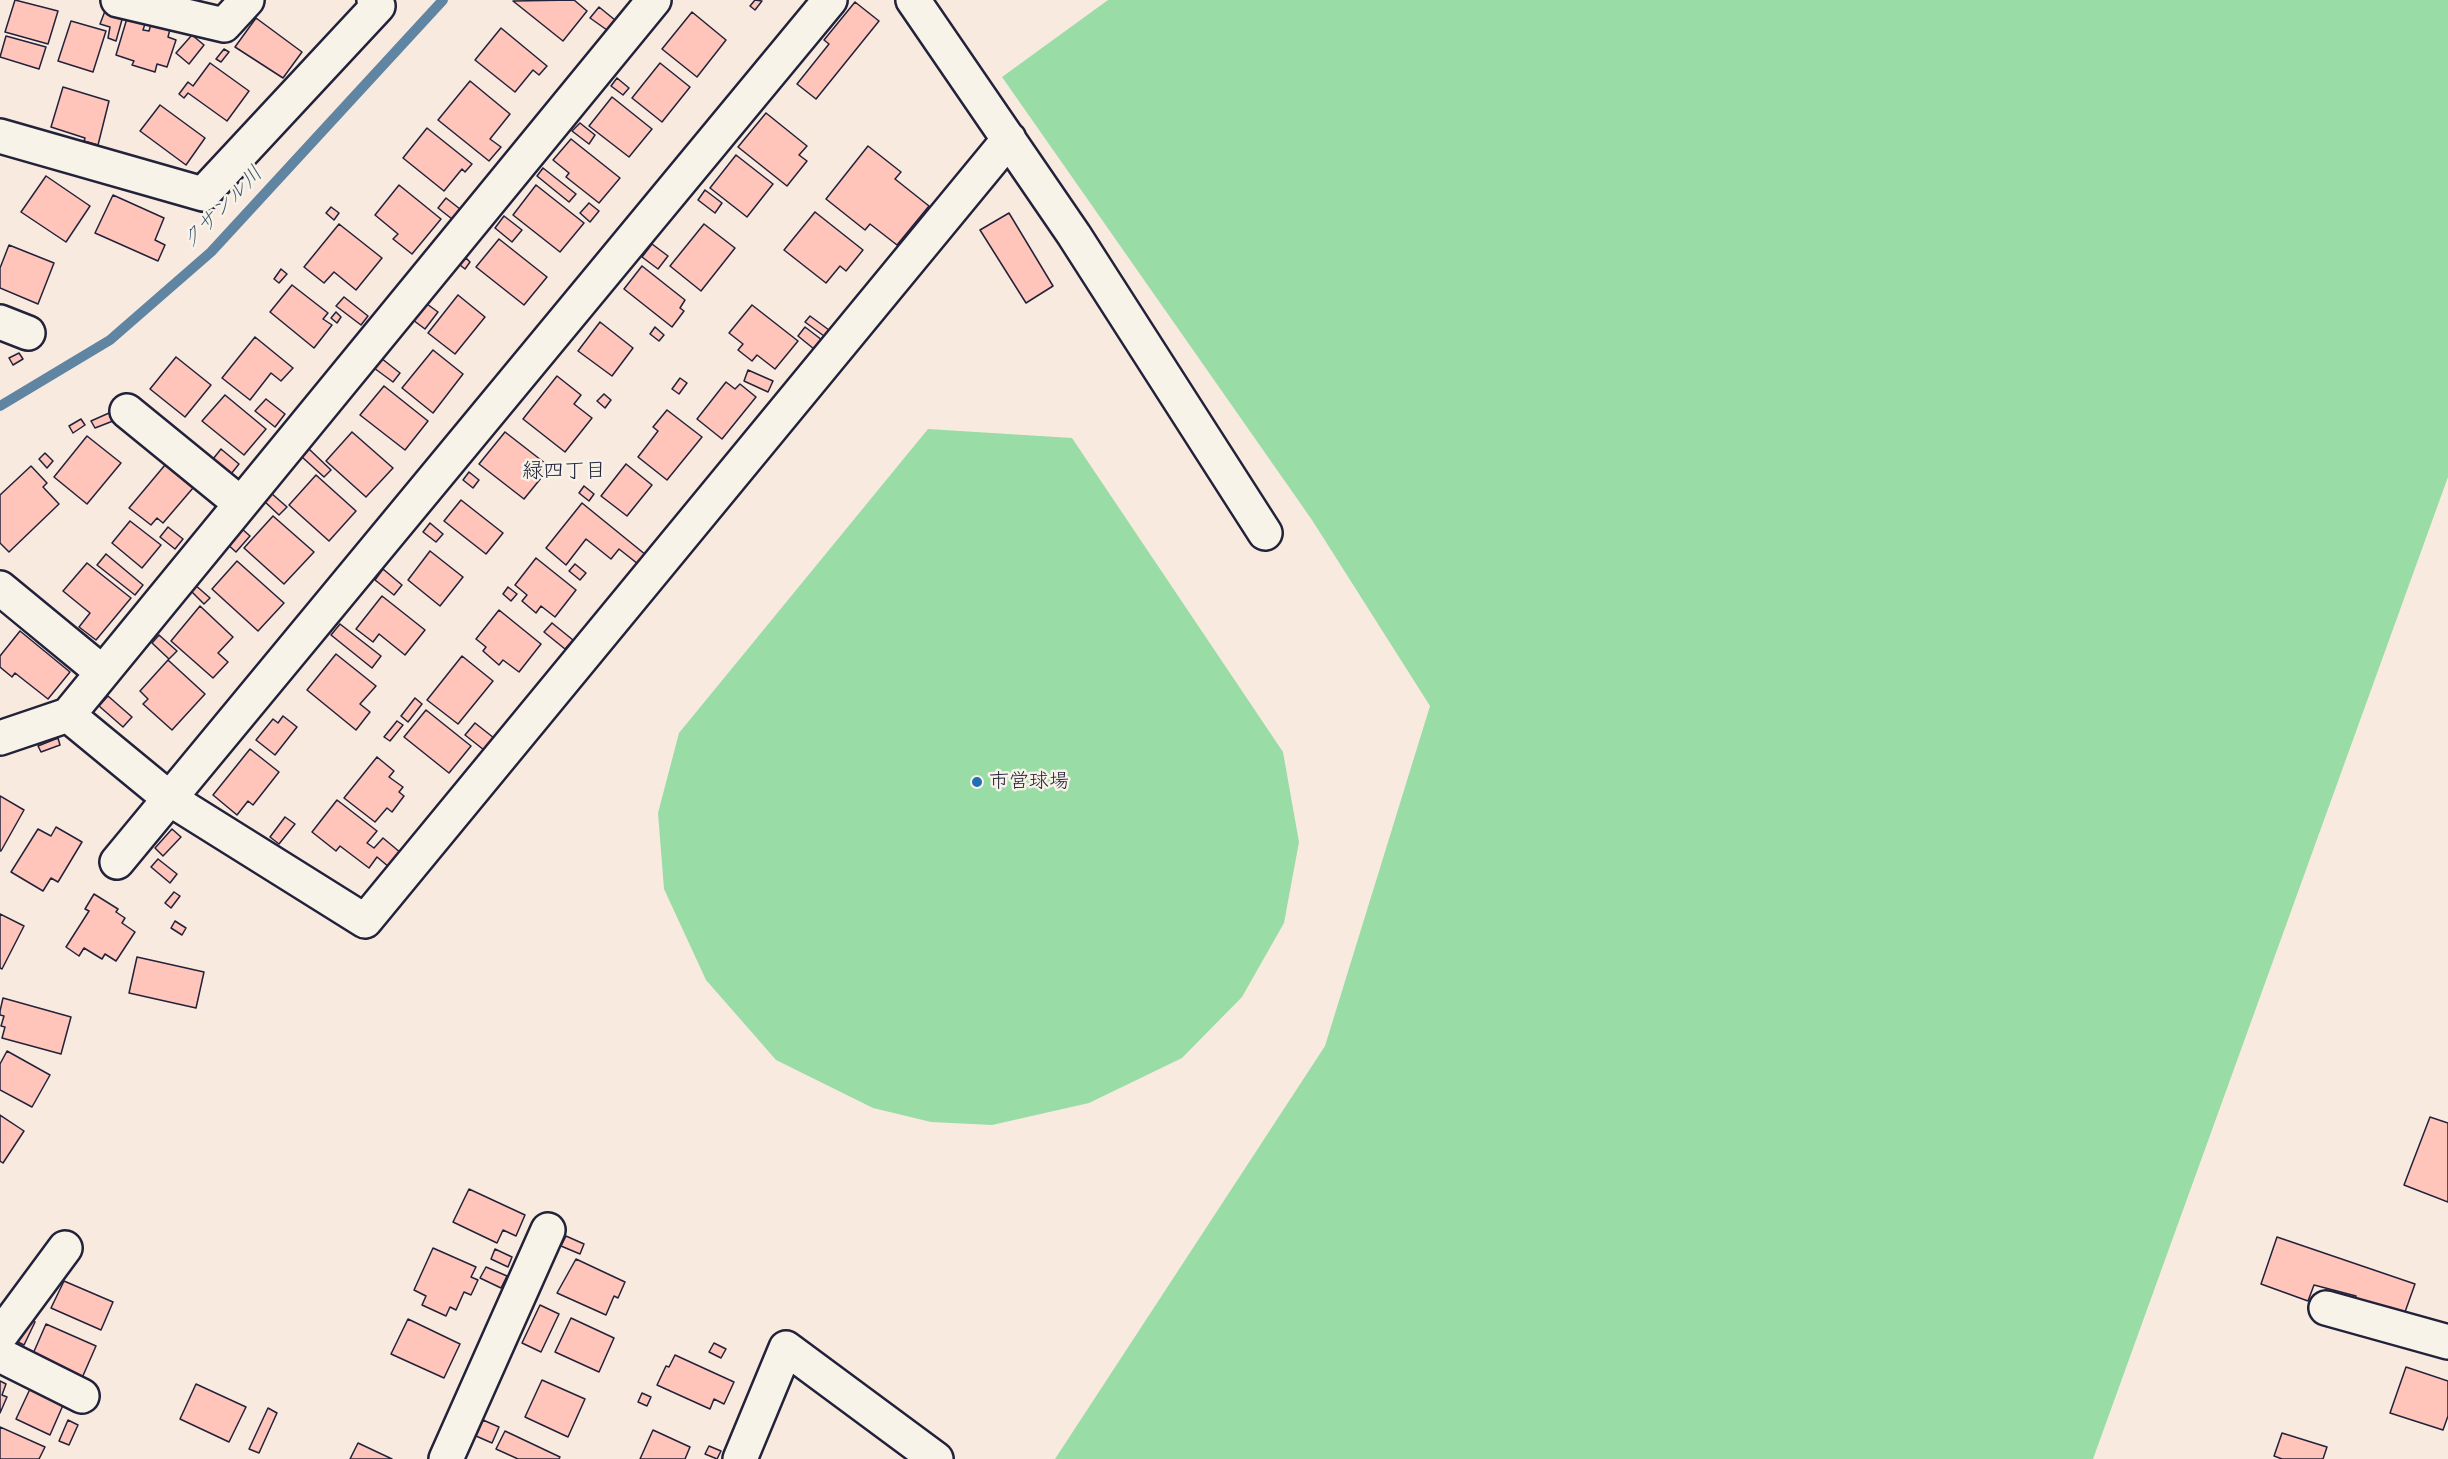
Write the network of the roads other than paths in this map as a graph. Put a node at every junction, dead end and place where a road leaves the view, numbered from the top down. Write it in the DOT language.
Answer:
graph roads {
  1 [pos="118,0"];
  2 [pos="247,0"];
  3 [pos="374,0"];
  4 [pos="654,0"];
  5 [pos="830,0"];
  6 [pos="913,0"];
  7 [pos="0,136"];
  8 [pos="1009,139"];
  9 [pos="127,411"];
  10 [pos="241,504"];
  11 [pos="1264,533"];
  12 [pos="0,588"];
  13 [pos="102,672"];
  14 [pos="68,715"];
  15 [pos="0,738"];
  16 [pos="170,799"];
  17 [pos="117,862"];
  18 [pos="548,1230"];
  19 [pos="65,1248"];
  20 [pos="2326,1308"];
  21 [pos="0,1336"];
  22 [pos="2448,1342"];
  23 [pos="0,1355"];
  24 [pos="82,1396"];
  25 [pos="446,1459"];
  26 [pos="740,1459"];
  27 [pos="936,1459"];
  1 -- 2 [label="street"];
  3 -- 7 [label="street"];
  4 -- 10 [label="street"];
  5 -- 16 [label="street"];
  6 -- 8 [label="street"];
  8 -- 11 [label="street"];
  8 -- 16 [label="street"];
  9 -- 10 [label="street"];
  10 -- 13 [label="street"];
  12 -- 13 [label="street"];
  13 -- 14 [label="street"];
  14 -- 15 [label="street"];
  14 -- 16 [label="street"];
  16 -- 17 [label="street"];
  18 -- 25 [label="street"];
  19 -- 21 [label="street"];
  20 -- 22 [label="street"];
  23 -- 24 [label="street"];
  26 -- 27 [label="street"];
}
